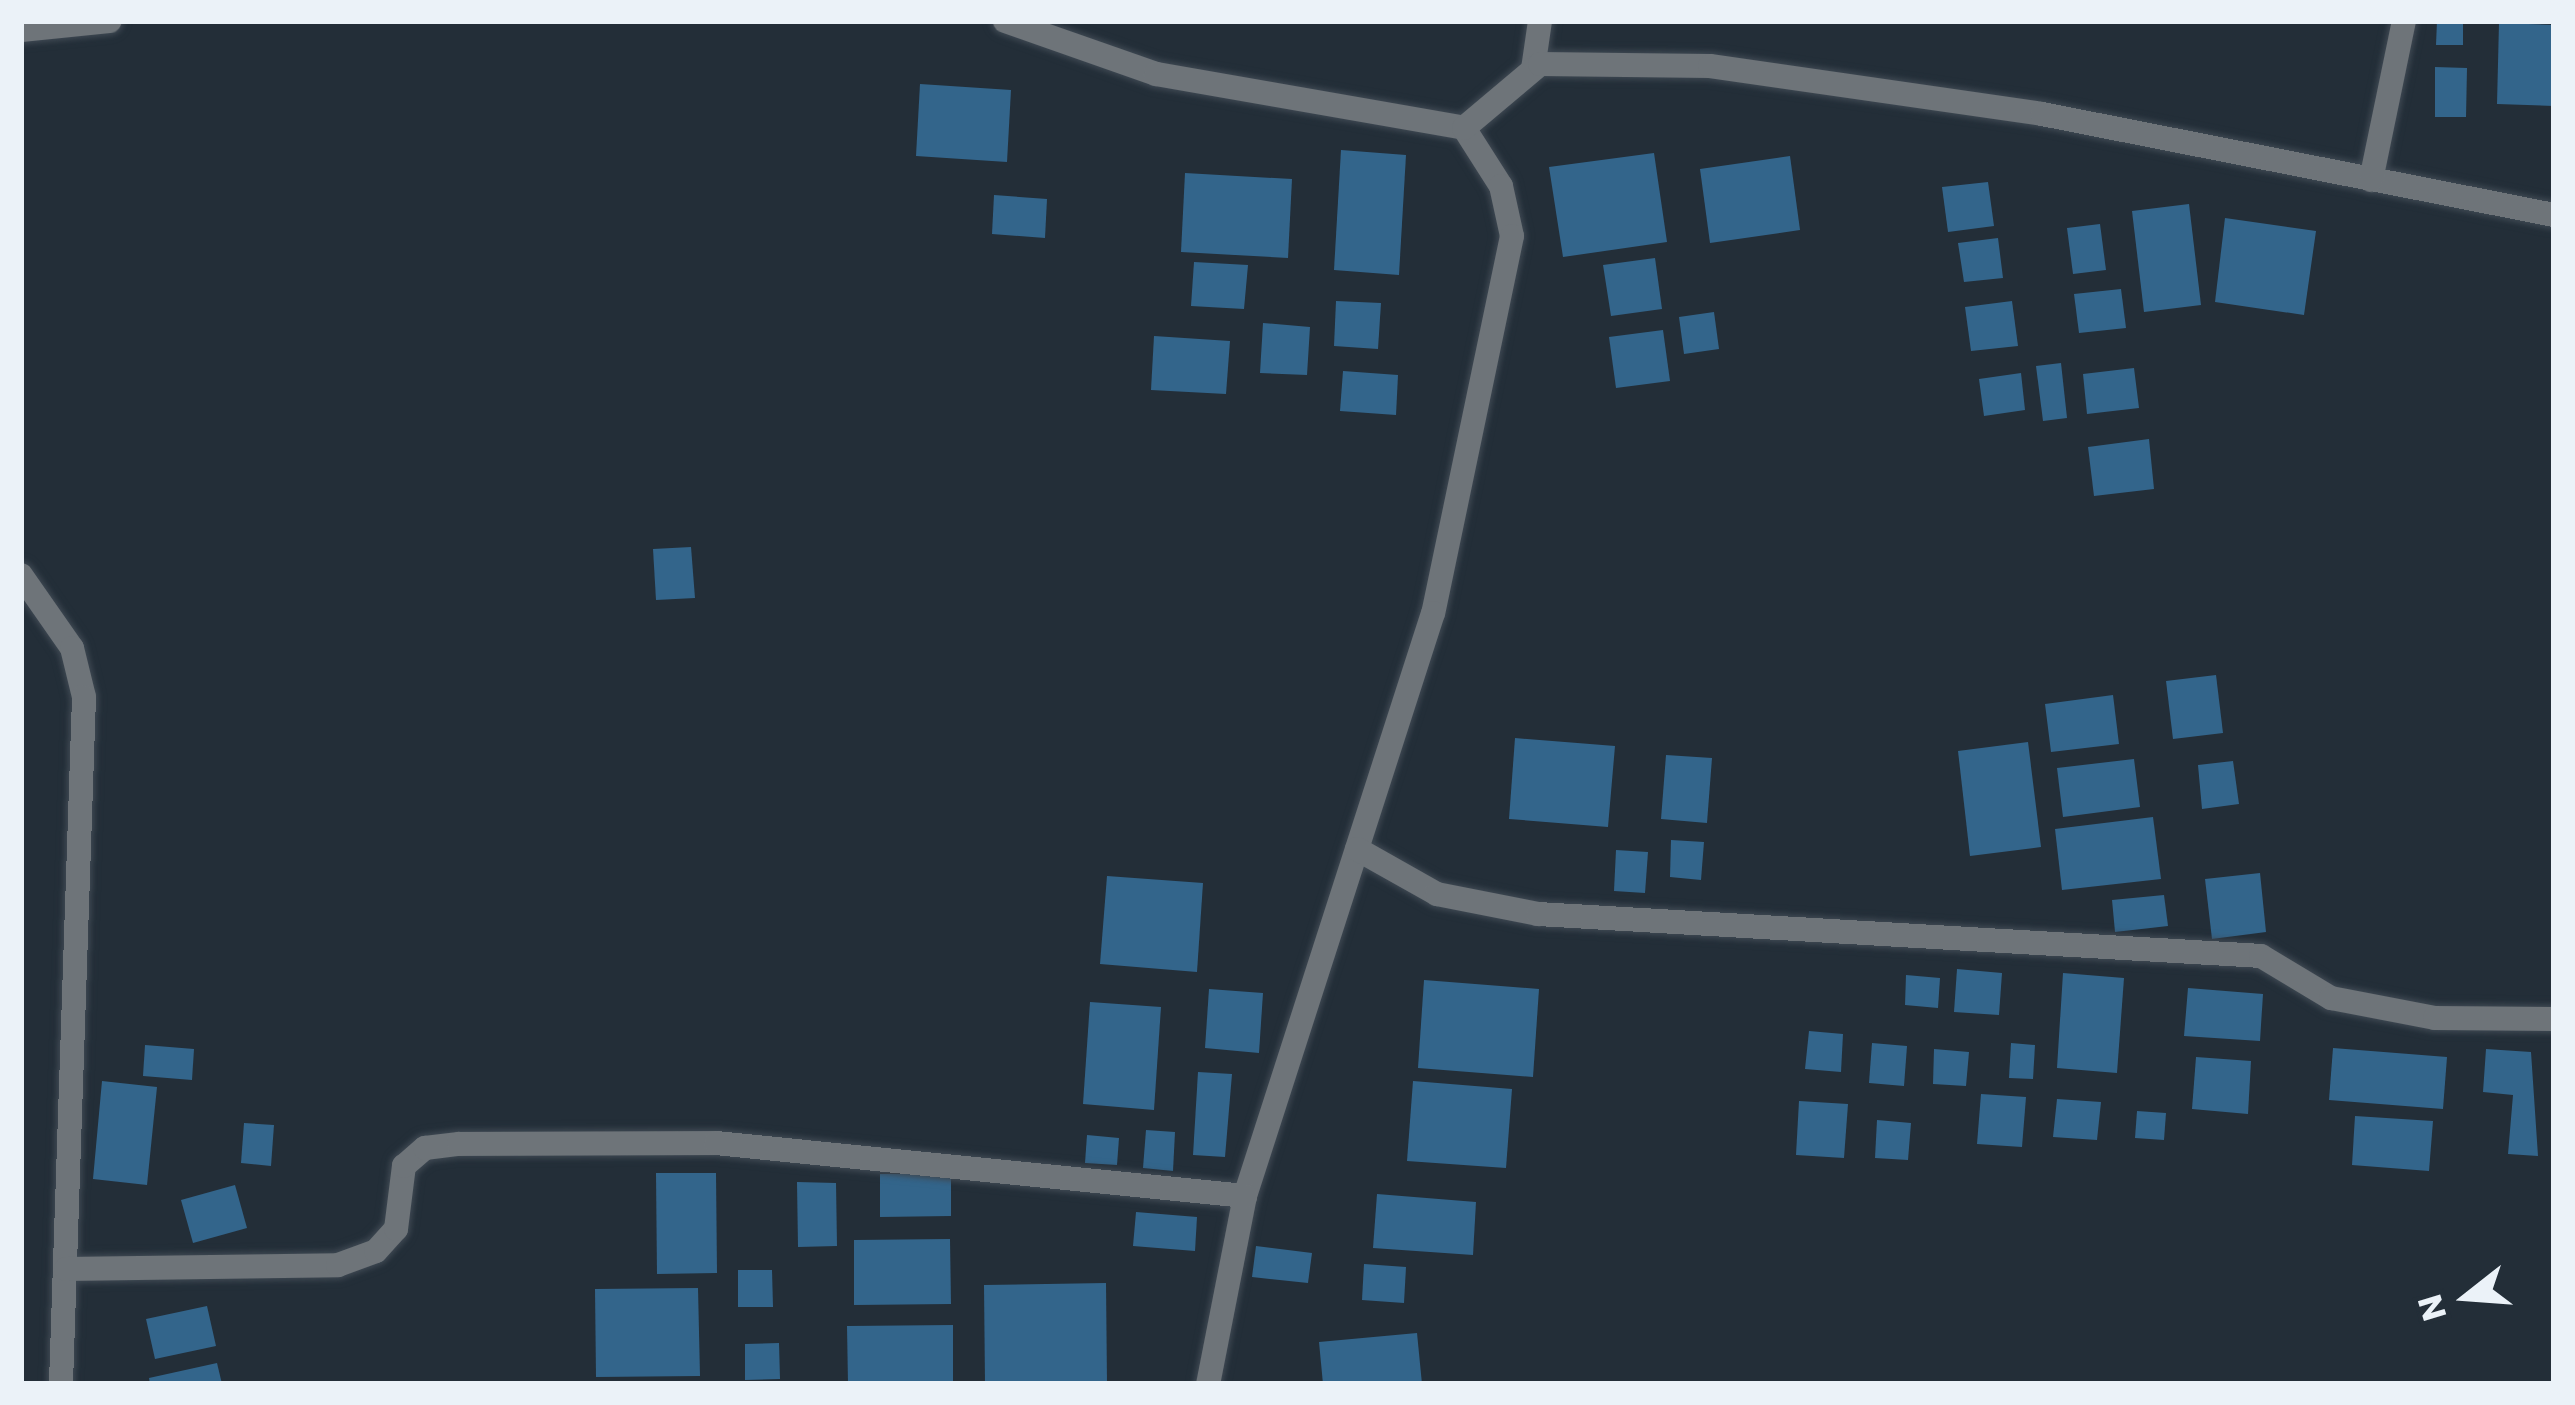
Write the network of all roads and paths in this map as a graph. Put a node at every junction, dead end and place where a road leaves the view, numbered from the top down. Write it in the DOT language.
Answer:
graph roads {
  1 [pos="110,21"];
  2 [pos="1005,21"];
  3 [pos="1540,21"];
  4 [pos="2404,21"];
  5 [pos="21,30"];
  6 [pos="1533,69"];
  7 [pos="1464,128"];
  8 [pos="2372,180"];
  9 [pos="2554,215"];
  10 [pos="21,575"];
  11 [pos="1357,849"];
  12 [pos="2554,1019"];
  13 [pos="1246,1196"];
  14 [pos="66,1269"];
  15 [pos="61,1384"];
  16 [pos="1208,1384"];
  1 -- 5 [label="street"];
  2 -- 7 [label="street"];
  3 -- 6 [label="street"];
  4 -- 8 [label="street"];
  6 -- 7 [label="street"];
  6 -- 8 [label="street"];
  7 -- 11 [label="street"];
  8 -- 9 [label="street"];
  10 -- 14 [label="street"];
  11 -- 12 [label="street"];
  11 -- 13 [label="street"];
  13 -- 14 [label="street"];
  13 -- 16 [label="street"];
  14 -- 15 [label="street"];
}
